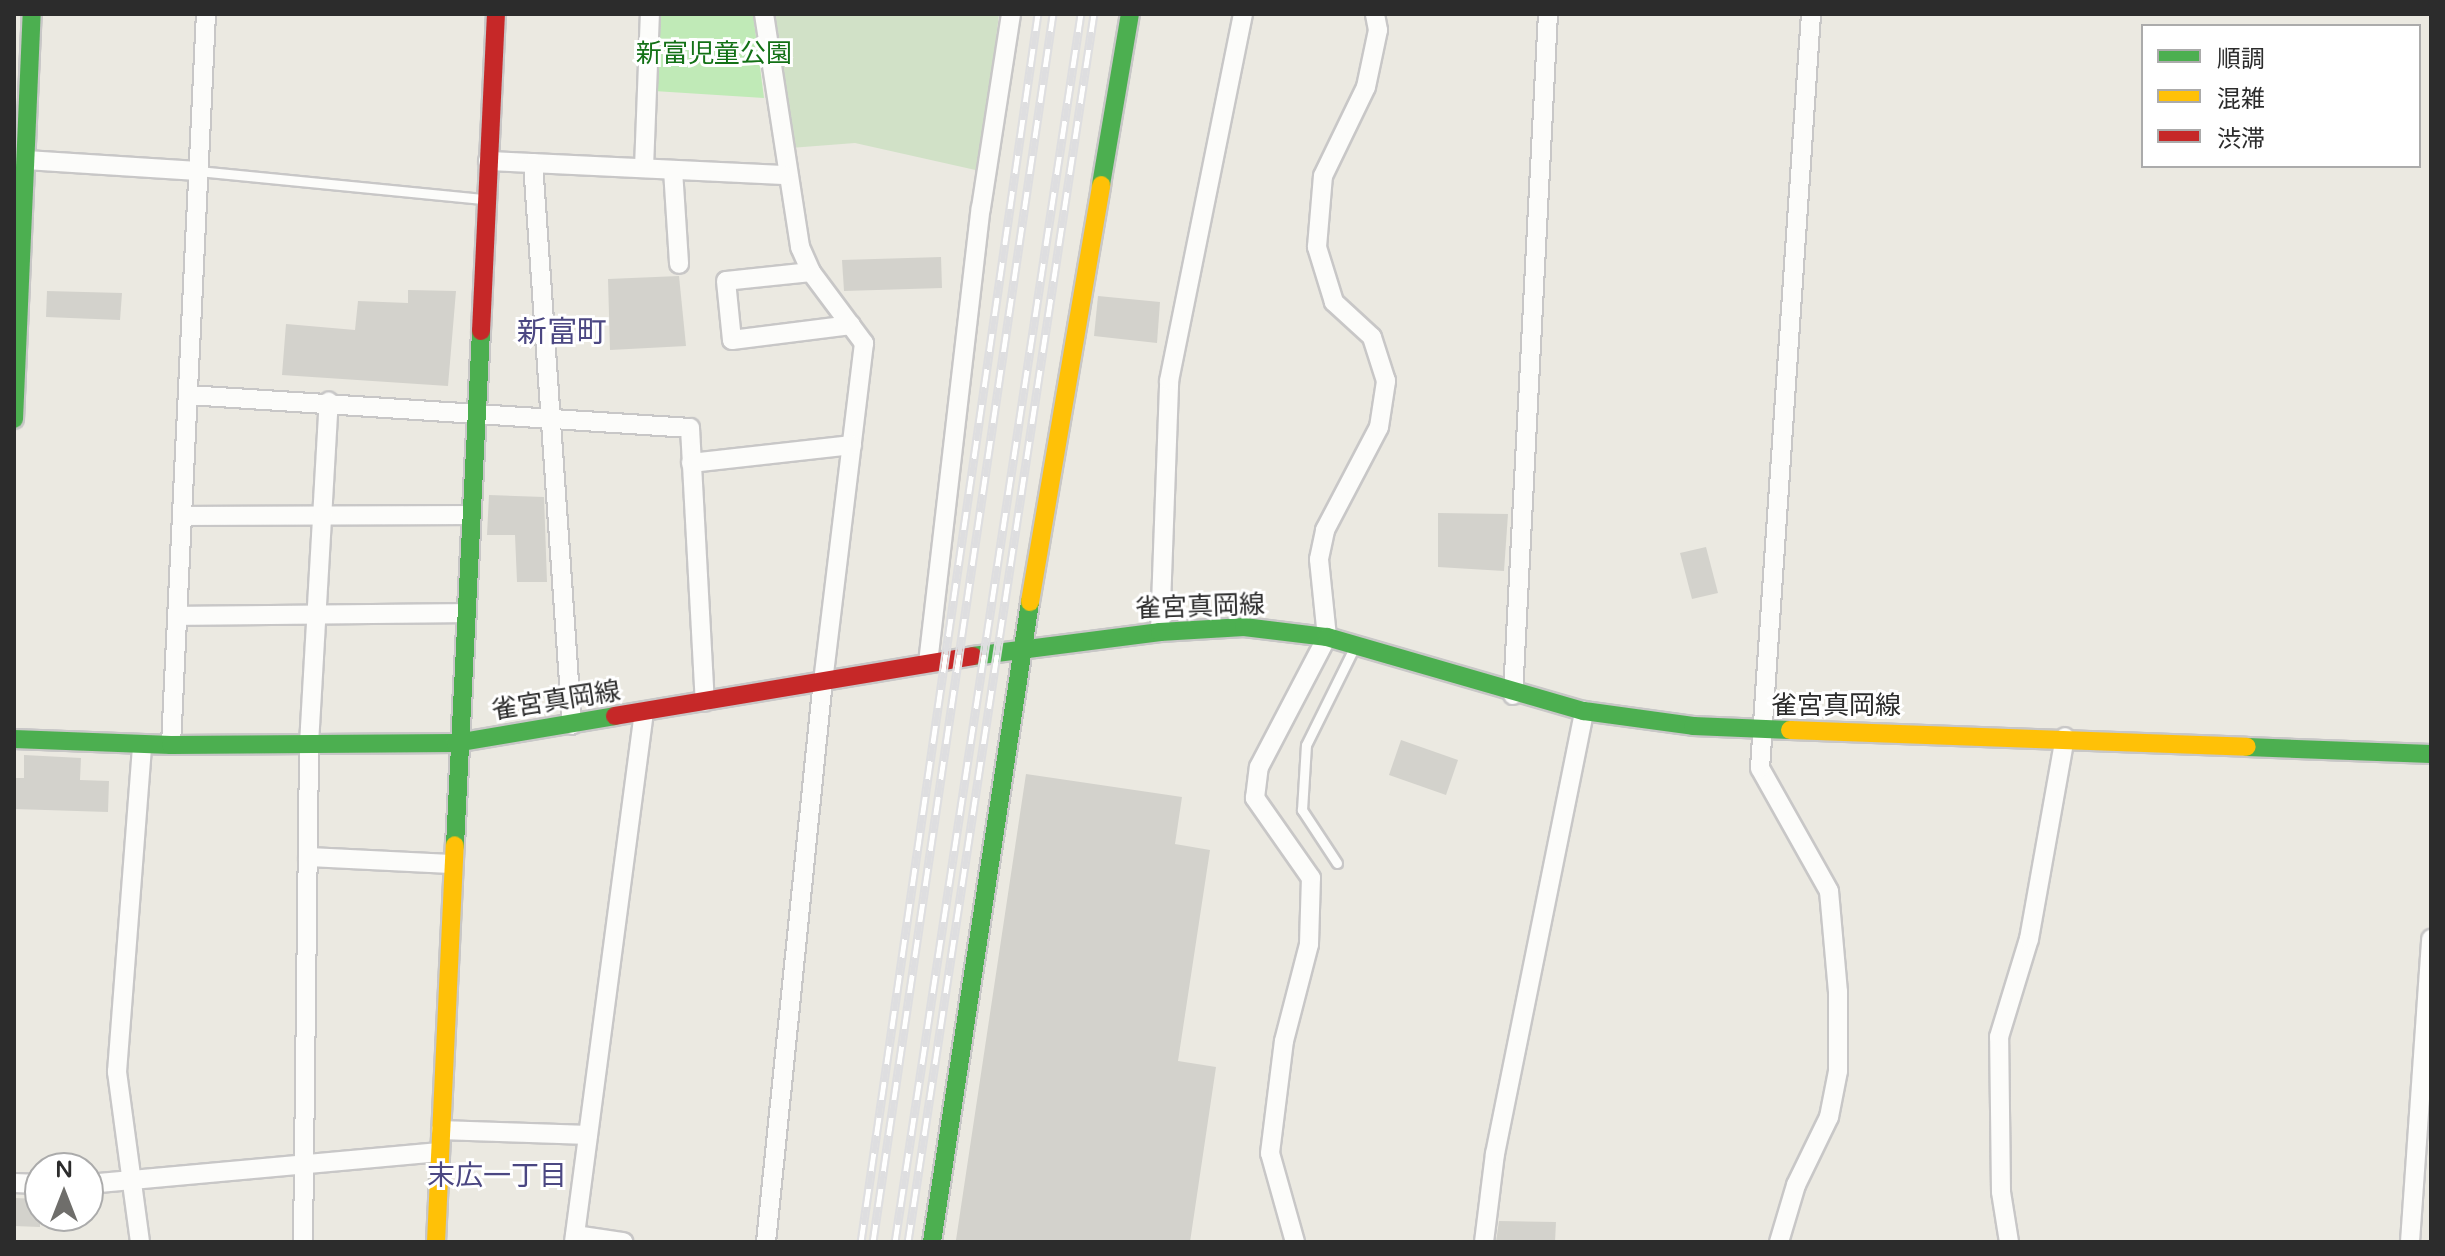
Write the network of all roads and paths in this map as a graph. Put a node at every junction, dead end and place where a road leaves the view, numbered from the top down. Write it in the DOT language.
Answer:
graph roads {
  1 [pos="32,14"];
  2 [pos="206,14"];
  3 [pos="496,14"];
  4 [pos="650,14"];
  5 [pos="764,14"];
  6 [pos="1011,14"];
  7 [pos="1130,14"];
  8 [pos="1243,14"];
  9 [pos="1375,14"];
  10 [pos="1548,14"];
  11 [pos="1811,14"];
  12 [pos="22,63"];
  13 [pos="26,160"];
  14 [pos="488,161"];
  15 [pos="533,163"];
  16 [pos="644,168"];
  17 [pos="673,170"];
  18 [pos="198,171"];
  19 [pos="785,175"];
  20 [pos="486,199"];
  21 [pos="679,264"];
  22 [pos="811,272"];
  23 [pos="851,325"];
  24 [pos="188,395"];
  25 [pos="329,402"];
  26 [pos="478,415"];
  27 [pos="14,419"];
  28 [pos="551,419"];
  29 [pos="852,445"];
  30 [pos="691,463"];
  31 [pos="471,515"];
  32 [pos="182,516"];
  33 [pos="322,516"];
  34 [pos="465,613"];
  35 [pos="316,615"];
  36 [pos="177,616"];
  37 [pos="1160,632"];
  38 [pos="1327,637"];
  39 [pos="1355,646"];
  40 [pos="1022,649"];
  41 [pos="928,663"];
  42 [pos="823,680"];
  43 [pos="1513,695"];
  44 [pos="705,702"];
  45 [pos="1584,711"];
  46 [pos="644,712"];
  47 [pos="572,725"];
  48 [pos="1765,732"];
  49 [pos="2065,737"];
  50 [pos="14,739"];
  51 [pos="456,743"];
  52 [pos="309,744"];
  53 [pos="142,745"];
  54 [pos="171,745"];
  55 [pos="2431,754"];
  56 [pos="308,857"];
  57 [pos="1337,863"];
  58 [pos="452,864"];
  59 [pos="2431,939"];
  60 [pos="441,1130"];
  61 [pos="588,1135"];
  62 [pos="440,1152"];
  63 [pos="306,1166"];
  64 [pos="131,1182"];
  65 [pos="104,1183"];
  66 [pos="574,1239"];
  67 [pos="140,1242"];
  68 [pos="303,1242"];
  69 [pos="436,1242"];
  70 [pos="623,1242"];
  71 [pos="766,1242"];
  72 [pos="932,1242"];
  73 [pos="1295,1242"];
  74 [pos="1484,1242"];
  75 [pos="1779,1242"];
  76 [pos="2009,1242"];
  77 [pos="2410,1242"];
  1 -- 12 [label="main road"];
  2 -- 18 [label="street"];
  3 -- 14 [label="main road"];
  4 -- 16 [label="street"];
  5 -- 19 [label="street"];
  6 -- 41 [label="street"];
  7 -- 40 [label="main road"];
  8 -- 37 [label="street"];
  9 -- 38 [label="street"];
  10 -- 43 [label="street"];
  11 -- 48 [label="street"];
  12 -- 13 [label="main road"];
  13 -- 18 [label="street"];
  13 -- 27 [label="main road"];
  14 -- 15 [label="street"];
  14 -- 20 [label="main road"];
  15 -- 16 [label="street"];
  15 -- 28 [label="street"];
  16 -- 17 [label="street"];
  17 -- 19 [label="street"];
  17 -- 21 [label="street"];
  18 -- 20 [label="lane"];
  18 -- 24 [label="street"];
  19 -- 22 [label="street"];
  20 -- 26 [label="main road"];
  22 -- 23 [label="street"];
  22 -- 23 [label="street"];
  23 -- 29 [label="street"];
  24 -- 25 [label="street"];
  24 -- 32 [label="street"];
  25 -- 26 [label="street"];
  25 -- 33 [label="street"];
  26 -- 28 [label="street"];
  26 -- 31 [label="main road"];
  28 -- 30 [label="street"];
  28 -- 47 [label="street"];
  29 -- 30 [label="street"];
  29 -- 42 [label="street"];
  30 -- 44 [label="street"];
  31 -- 33 [label="street"];
  31 -- 34 [label="main road"];
  32 -- 33 [label="street"];
  32 -- 36 [label="street"];
  33 -- 35 [label="street"];
  34 -- 35 [label="street"];
  34 -- 51 [label="main road"];
  35 -- 36 [label="street"];
  35 -- 52 [label="street"];
  36 -- 54 [label="street"];
  37 -- 38 [label="main road, 雀宮真岡線"];
  37 -- 40 [label="main road, 雀宮真岡線"];
  38 -- 39 [label="main road, 雀宮真岡線"];
  38 -- 73 [label="street"];
  39 -- 43 [label="main road, 雀宮真岡線"];
  39 -- 57 [label="lane"];
  40 -- 41 [label="main road, 雀宮真岡線"];
  40 -- 72 [label="main road"];
  41 -- 42 [label="main road, 雀宮真岡線"];
  42 -- 44 [label="main road, 雀宮真岡線"];
  42 -- 71 [label="street"];
  43 -- 45 [label="main road, 雀宮真岡線"];
  44 -- 46 [label="main road, 雀宮真岡線"];
  45 -- 48 [label="main road, 雀宮真岡線"];
  45 -- 74 [label="street"];
  46 -- 47 [label="main road, 雀宮真岡線"];
  46 -- 61 [label="street"];
  47 -- 51 [label="main road, 雀宮真岡線"];
  48 -- 49 [label="main road, 雀宮真岡線"];
  48 -- 75 [label="street"];
  49 -- 55 [label="main road, 雀宮真岡線"];
  49 -- 76 [label="street"];
  50 -- 53 [label="main road, 雀宮真岡線"];
  51 -- 52 [label="main road, 雀宮真岡線"];
  51 -- 58 [label="main road"];
  52 -- 54 [label="main road, 雀宮真岡線"];
  52 -- 56 [label="street"];
  53 -- 54 [label="main road, 雀宮真岡線"];
  53 -- 64 [label="street"];
  56 -- 58 [label="street"];
  56 -- 63 [label="street"];
  58 -- 60 [label="main road"];
  59 -- 77 [label="street"];
  60 -- 61 [label="street"];
  60 -- 62 [label="main road"];
  61 -- 66 [label="street"];
  62 -- 63 [label="street"];
  62 -- 69 [label="main road"];
  63 -- 64 [label="street"];
  63 -- 68 [label="street"];
  64 -- 65 [label="street"];
  64 -- 67 [label="street"];
  66 -- 70 [label="street"];
}
